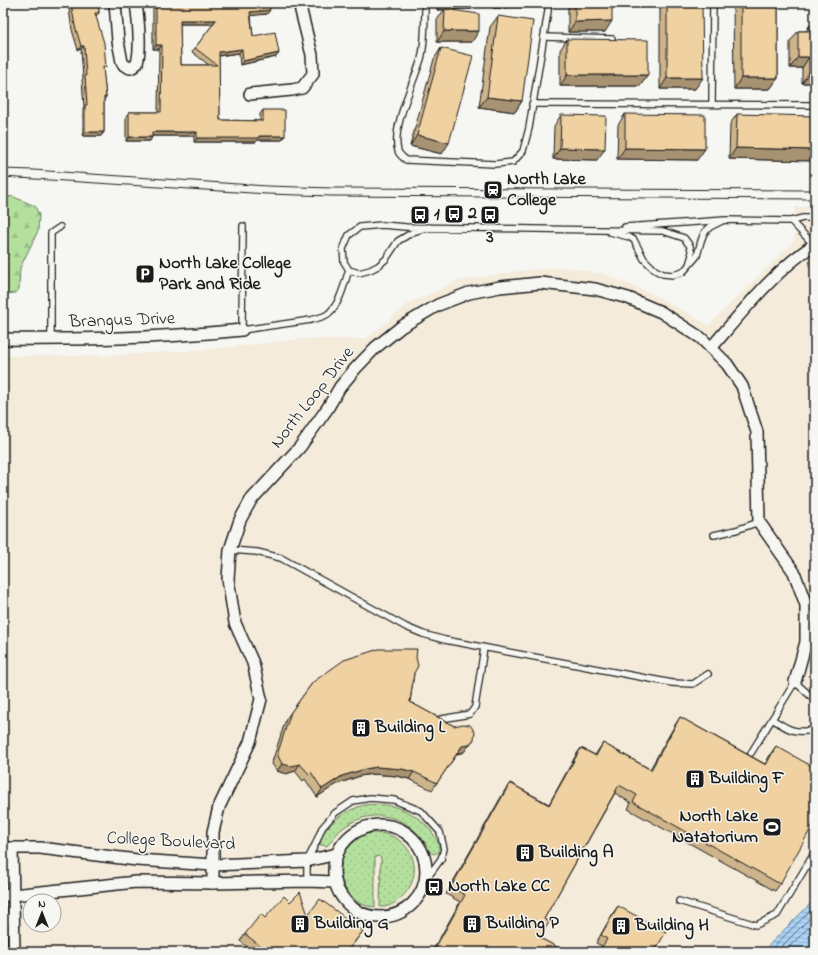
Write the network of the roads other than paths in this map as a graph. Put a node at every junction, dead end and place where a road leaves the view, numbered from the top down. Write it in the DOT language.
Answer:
graph roads {
  1 [pos="115,3"];
  2 [pos="136,3"];
  3 [pos="299,3"];
  4 [pos="425,3"];
  5 [pos="548,3"];
  6 [pos="713,3"];
  7 [pos="544,37"];
  8 [pos="612,39"];
  9 [pos="250,94"];
  10 [pos="532,104"];
  11 [pos="712,104"];
  12 [pos="815,105"];
  13 [pos="815,218"];
  14 [pos="726,220"];
  15 [pos="791,221"];
  16 [pos="242,226"];
  17 [pos="60,227"];
  18 [pos="429,227"];
  19 [pos="597,229"];
  20 [pos="815,244"];
  21 [pos="689,265"];
  22 [pos="349,270"];
  23 [pos="242,330"];
  24 [pos="3,339"];
  25 [pos="51,340"];
  26 [pos="711,348"];
  27 [pos="759,522"];
  28 [pos="714,535"];
  29 [pos="230,550"];
  30 [pos="484,648"];
  31 [pos="708,674"];
  32 [pos="795,682"];
  33 [pos="815,700"];
  34 [pos="772,719"];
  35 [pos="436,720"];
  36 [pos="814,729"];
  37 [pos="751,753"];
  38 [pos="8,848"];
  39 [pos="815,852"];
  40 [pos="337,854"];
  41 [pos="307,861"];
  42 [pos="213,864"];
  43 [pos="307,881"];
  44 [pos="335,882"];
  45 [pos="424,882"];
  46 [pos="213,883"];
  47 [pos="8,895"];
  48 [pos="679,901"];
  49 [pos="3,912"];
  50 [pos="14,928"];
  51 [pos="14,952"];
  1 -- 2 [label="street"];
  3 -- 9 [label="street"];
  4 -- 10 [label="lane"];
  5 -- 7 [label="lane"];
  6 -- 11 [label="lane"];
  7 -- 8 [label="lane"];
  7 -- 10 [label="lane"];
  10 -- 11 [label="lane"];
  11 -- 12 [label="lane"];
  13 -- 15 [label="lane"];
  14 -- 15 [label="lane"];
  14 -- 19 [label="lane"];
  14 -- 21 [label="lane"];
  15 -- 20 [label="lane"];
  16 -- 23 [label="lane"];
  17 -- 25 [label="lane"];
  18 -- 19 [label="lane"];
  18 -- 22 [label="lane"];
  18 -- 22 [label="lane"];
  19 -- 21 [label="lane"];
  19 -- 21 [label="lane"];
  20 -- 26 [label="street"];
  22 -- 23 [label="lane"];
  23 -- 25 [label="street, Brangus Drive"];
  24 -- 25 [label="street, Brangus Drive"];
  26 -- 27 [label="street, North Loop Drive"];
  26 -- 29 [label="street, North Loop Drive"];
  27 -- 28 [label="lane"];
  27 -- 32 [label="street"];
  29 -- 30 [label="lane"];
  29 -- 42 [label="street, North Loop Drive"];
  30 -- 31 [label="lane"];
  30 -- 35 [label="lane"];
  32 -- 33 [label="lane"];
  32 -- 34 [label="lane"];
  34 -- 36 [label="lane"];
  34 -- 37 [label="lane"];
  38 -- 42 [label="street, College Boulevard"];
  38 -- 47 [label="street"];
  39 -- 48 [label="lane"];
  40 -- 41 [label="street, College Boulevard"];
  40 -- 44 [label="street"];
  40 -- 45 [label="street"];
  41 -- 42 [label="street, College Boulevard"];
  41 -- 43 [label="lane"];
  41 -- 45 [label="lane"];
  42 -- 46 [label="street, North Loop Drive"];
  43 -- 44 [label="street, College Boulevard"];
  43 -- 46 [label="street, College Boulevard"];
  44 -- 45 [label="street"];
  46 -- 47 [label="street, College Boulevard"];
  47 -- 50 [label="street"];
  49 -- 50 [label="lane"];
  50 -- 51 [label="street"];
}
